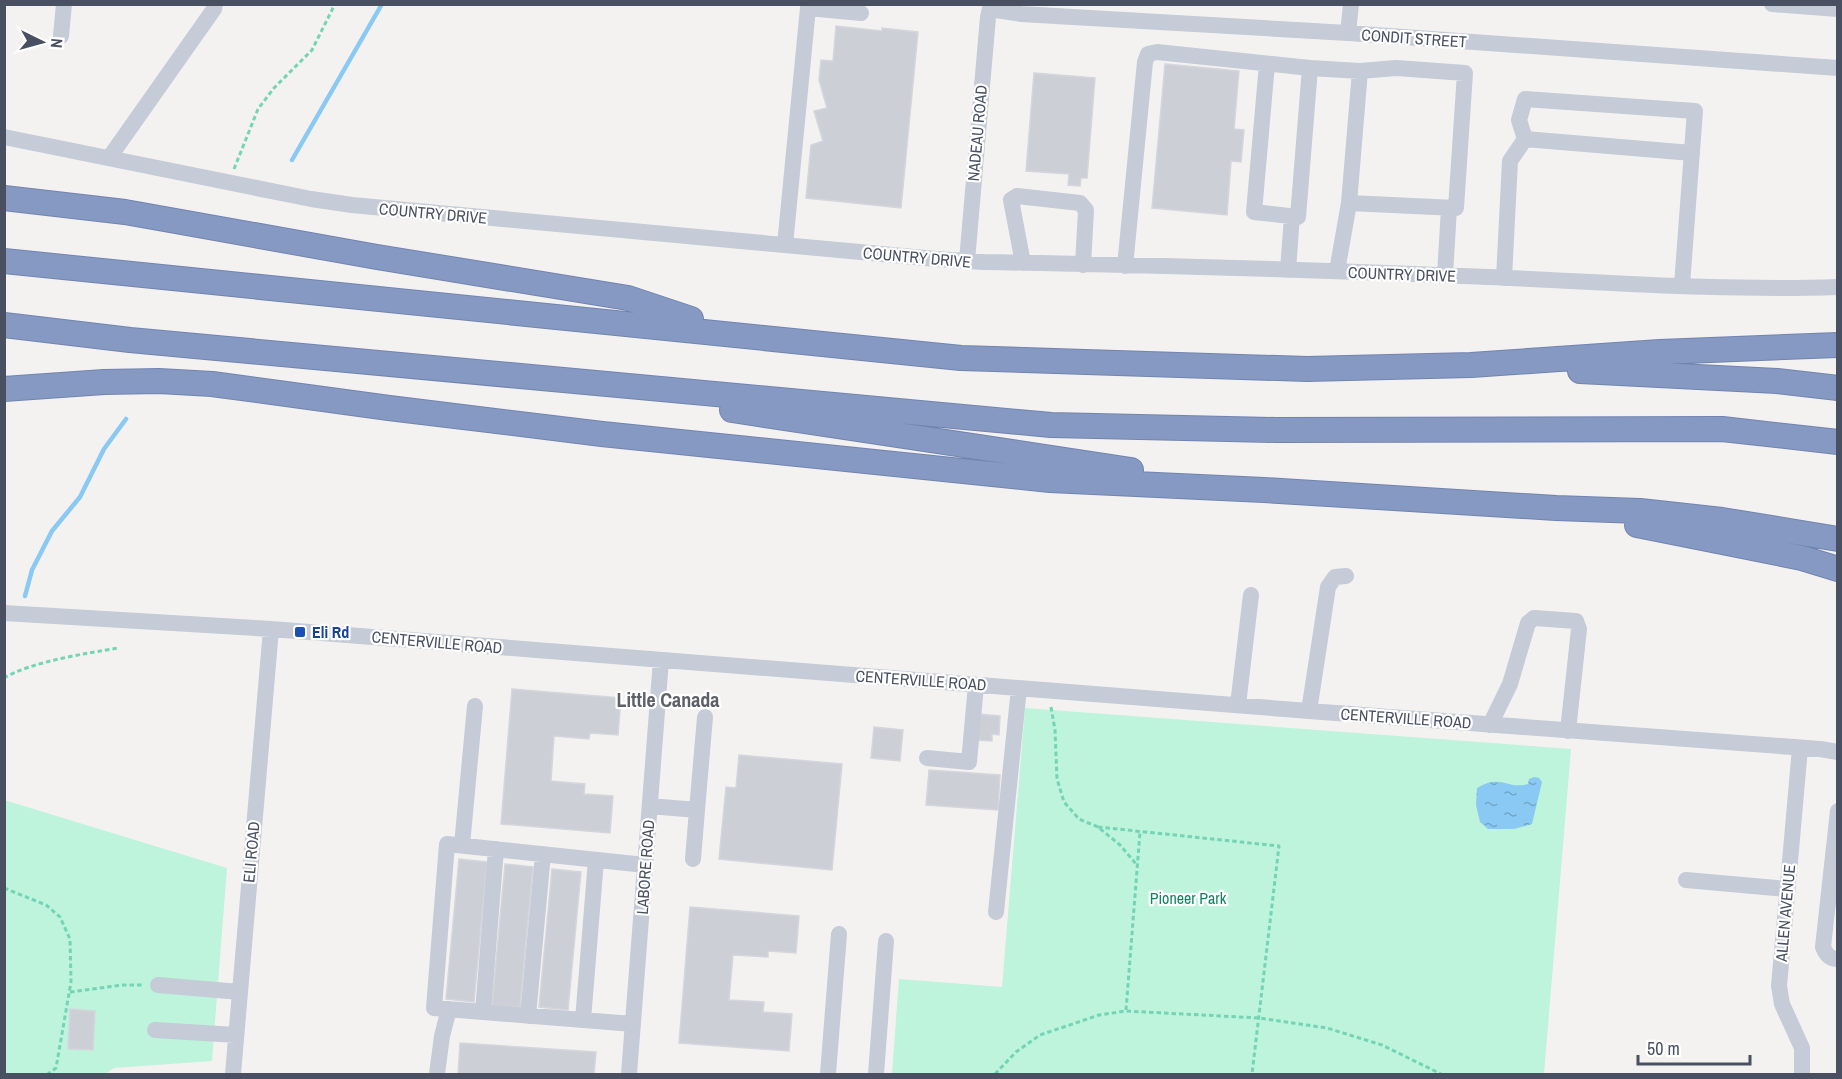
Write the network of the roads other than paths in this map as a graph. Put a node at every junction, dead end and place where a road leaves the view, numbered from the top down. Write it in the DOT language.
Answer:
graph roads {
  1 [pos="64,4"];
  2 [pos="215,4"];
  3 [pos="991,4"];
  4 [pos="1351,4"];
  5 [pos="1772,4"];
  6 [pos="1810,6"];
  7 [pos="1838,9"];
  8 [pos="861,13"];
  9 [pos="1348,33"];
  10 [pos="61,36"];
  11 [pos="1267,64"];
  12 [pos="1310,68"];
  13 [pos="1838,68"];
  14 [pos="1360,71"];
  15 [pos="4,137"];
  16 [pos="1525,139"];
  17 [pos="1692,153"];
  18 [pos="109,158"];
  19 [pos="4,198"];
  20 [pos="1349,203"];
  21 [pos="1449,208"];
  22 [pos="1292,216"];
  23 [pos="785,245"];
  24 [pos="4,261"];
  25 [pos="967,261"];
  26 [pos="1023,263"];
  27 [pos="1083,265"];
  28 [pos="1125,266"];
  29 [pos="1288,270"];
  30 [pos="1338,271"];
  31 [pos="1445,275"];
  32 [pos="1504,278"];
  33 [pos="1682,285"];
  34 [pos="1838,287"];
  35 [pos="4,325"];
  36 [pos="733,333"];
  37 [pos="1838,345"];
  38 [pos="1471,365"];
  39 [pos="457,369"];
  40 [pos="1838,388"];
  41 [pos="4,389"];
  42 [pos="1838,442"];
  43 [pos="1264,490"];
  44 [pos="1556,508"];
  45 [pos="1838,539"];
  46 [pos="1838,569"];
  47 [pos="1346,576"];
  48 [pos="1251,595"];
  49 [pos="4,614"];
  50 [pos="271,629"];
  51 [pos="661,660"];
  52 [pos="976,685"];
  53 [pos="1019,688"];
  54 [pos="1238,705"];
  55 [pos="475,706"];
  56 [pos="1309,711"];
  57 [pos="705,717"];
  58 [pos="1490,725"];
  59 [pos="1568,731"];
  60 [pos="1800,748"];
  61 [pos="1838,752"];
  62 [pos="927,758"];
  63 [pos="650,806"];
  64 [pos="697,810"];
  65 [pos="1838,811"];
  66 [pos="462,845"];
  67 [pos="496,849"];
  68 [pos="543,854"];
  69 [pos="693,859"];
  70 [pos="596,860"];
  71 [pos="645,865"];
  72 [pos="1686,880"];
  73 [pos="1787,889"];
  74 [pos="996,912"];
  75 [pos="839,934"];
  76 [pos="886,941"];
  77 [pos="1838,959"];
  78 [pos="158,985"];
  79 [pos="240,992"];
  80 [pos="449,1009"];
  81 [pos="483,1012"];
  82 [pos="528,1016"];
  83 [pos="583,1020"];
  84 [pos="633,1024"];
  85 [pos="155,1030"];
  86 [pos="236,1035"];
  87 [pos="233,1074"];
  88 [pos="437,1074"];
  89 [pos="629,1074"];
  90 [pos="828,1074"];
  91 [pos="876,1074"];
  92 [pos="1802,1074"];
  1 -- 10 [label="street"];
  2 -- 18 [label="street"];
  3 -- 9 [label="street, CONDIT STREET"];
  3 -- 25 [label="street, NADEAU ROAD"];
  4 -- 9 [label="street"];
  5 -- 6 [label="street"];
  6 -- 7 [label="street"];
  8 -- 23 [label="street"];
  9 -- 13 [label="street, CONDIT STREET"];
  11 -- 12 [label="street"];
  11 -- 22 [label="street"];
  11 -- 28 [label="street"];
  12 -- 14 [label="street"];
  12 -- 22 [label="street"];
  14 -- 20 [label="street"];
  14 -- 21 [label="street"];
  15 -- 18 [label="street, COUNTRY DRIVE"];
  16 -- 17 [label="street"];
  16 -- 17 [label="street"];
  16 -- 32 [label="street"];
  17 -- 33 [label="street"];
  18 -- 23 [label="street, COUNTRY DRIVE"];
  19 -- 36 [label="highway"];
  20 -- 21 [label="street"];
  20 -- 30 [label="street"];
  21 -- 31 [label="street"];
  22 -- 29 [label="street"];
  23 -- 25 [label="street, COUNTRY DRIVE"];
  24 -- 36 [label="highway"];
  25 -- 26 [label="street, COUNTRY DRIVE"];
  26 -- 27 [label="street, COUNTRY DRIVE"];
  26 -- 27 [label="street"];
  27 -- 28 [label="street, COUNTRY DRIVE"];
  28 -- 29 [label="street, COUNTRY DRIVE"];
  29 -- 30 [label="street, COUNTRY DRIVE"];
  30 -- 31 [label="street, COUNTRY DRIVE"];
  31 -- 32 [label="street, COUNTRY DRIVE"];
  32 -- 33 [label="street, COUNTRY DRIVE"];
  33 -- 34 [label="street, COUNTRY DRIVE"];
  35 -- 39 [label="highway"];
  36 -- 38 [label="highway"];
  37 -- 38 [label="highway"];
  38 -- 40 [label="highway"];
  39 -- 42 [label="highway"];
  39 -- 43 [label="highway"];
  41 -- 43 [label="highway"];
  43 -- 44 [label="highway"];
  44 -- 45 [label="highway"];
  44 -- 46 [label="highway"];
  47 -- 56 [label="street"];
  48 -- 54 [label="street"];
  49 -- 50 [label="street, CENTERVILLE ROAD"];
  50 -- 51 [label="street, CENTERVILLE ROAD"];
  50 -- 79 [label="street, ELI ROAD"];
  51 -- 52 [label="street, CENTERVILLE ROAD"];
  51 -- 63 [label="street, LABORE ROAD"];
  52 -- 53 [label="street, CENTERVILLE ROAD"];
  52 -- 62 [label="street"];
  53 -- 54 [label="street, CENTERVILLE ROAD"];
  53 -- 74 [label="street"];
  54 -- 56 [label="street, CENTERVILLE ROAD"];
  55 -- 66 [label="street"];
  56 -- 58 [label="street, CENTERVILLE ROAD"];
  57 -- 64 [label="street"];
  58 -- 59 [label="street, CENTERVILLE ROAD"];
  58 -- 59 [label="street"];
  59 -- 60 [label="street, CENTERVILLE ROAD"];
  60 -- 61 [label="street, CENTERVILLE ROAD"];
  60 -- 73 [label="street, ALLEN AVENUE"];
  63 -- 64 [label="street"];
  63 -- 71 [label="street, LABORE ROAD"];
  64 -- 69 [label="street"];
  65 -- 77 [label="street"];
  66 -- 67 [label="street"];
  66 -- 80 [label="street"];
  67 -- 68 [label="street"];
  67 -- 81 [label="street"];
  68 -- 70 [label="street"];
  68 -- 82 [label="street"];
  70 -- 71 [label="street"];
  70 -- 83 [label="street"];
  71 -- 84 [label="street, LABORE ROAD"];
  72 -- 73 [label="street"];
  73 -- 92 [label="street, ALLEN AVENUE"];
  75 -- 90 [label="street"];
  76 -- 91 [label="street"];
  78 -- 79 [label="street"];
  79 -- 86 [label="street, ELI ROAD"];
  80 -- 81 [label="street"];
  80 -- 88 [label="street"];
  81 -- 82 [label="street"];
  82 -- 83 [label="street"];
  83 -- 84 [label="street"];
  84 -- 89 [label="street, LABORE ROAD"];
  85 -- 86 [label="street"];
  86 -- 87 [label="street, ELI ROAD"];
}
